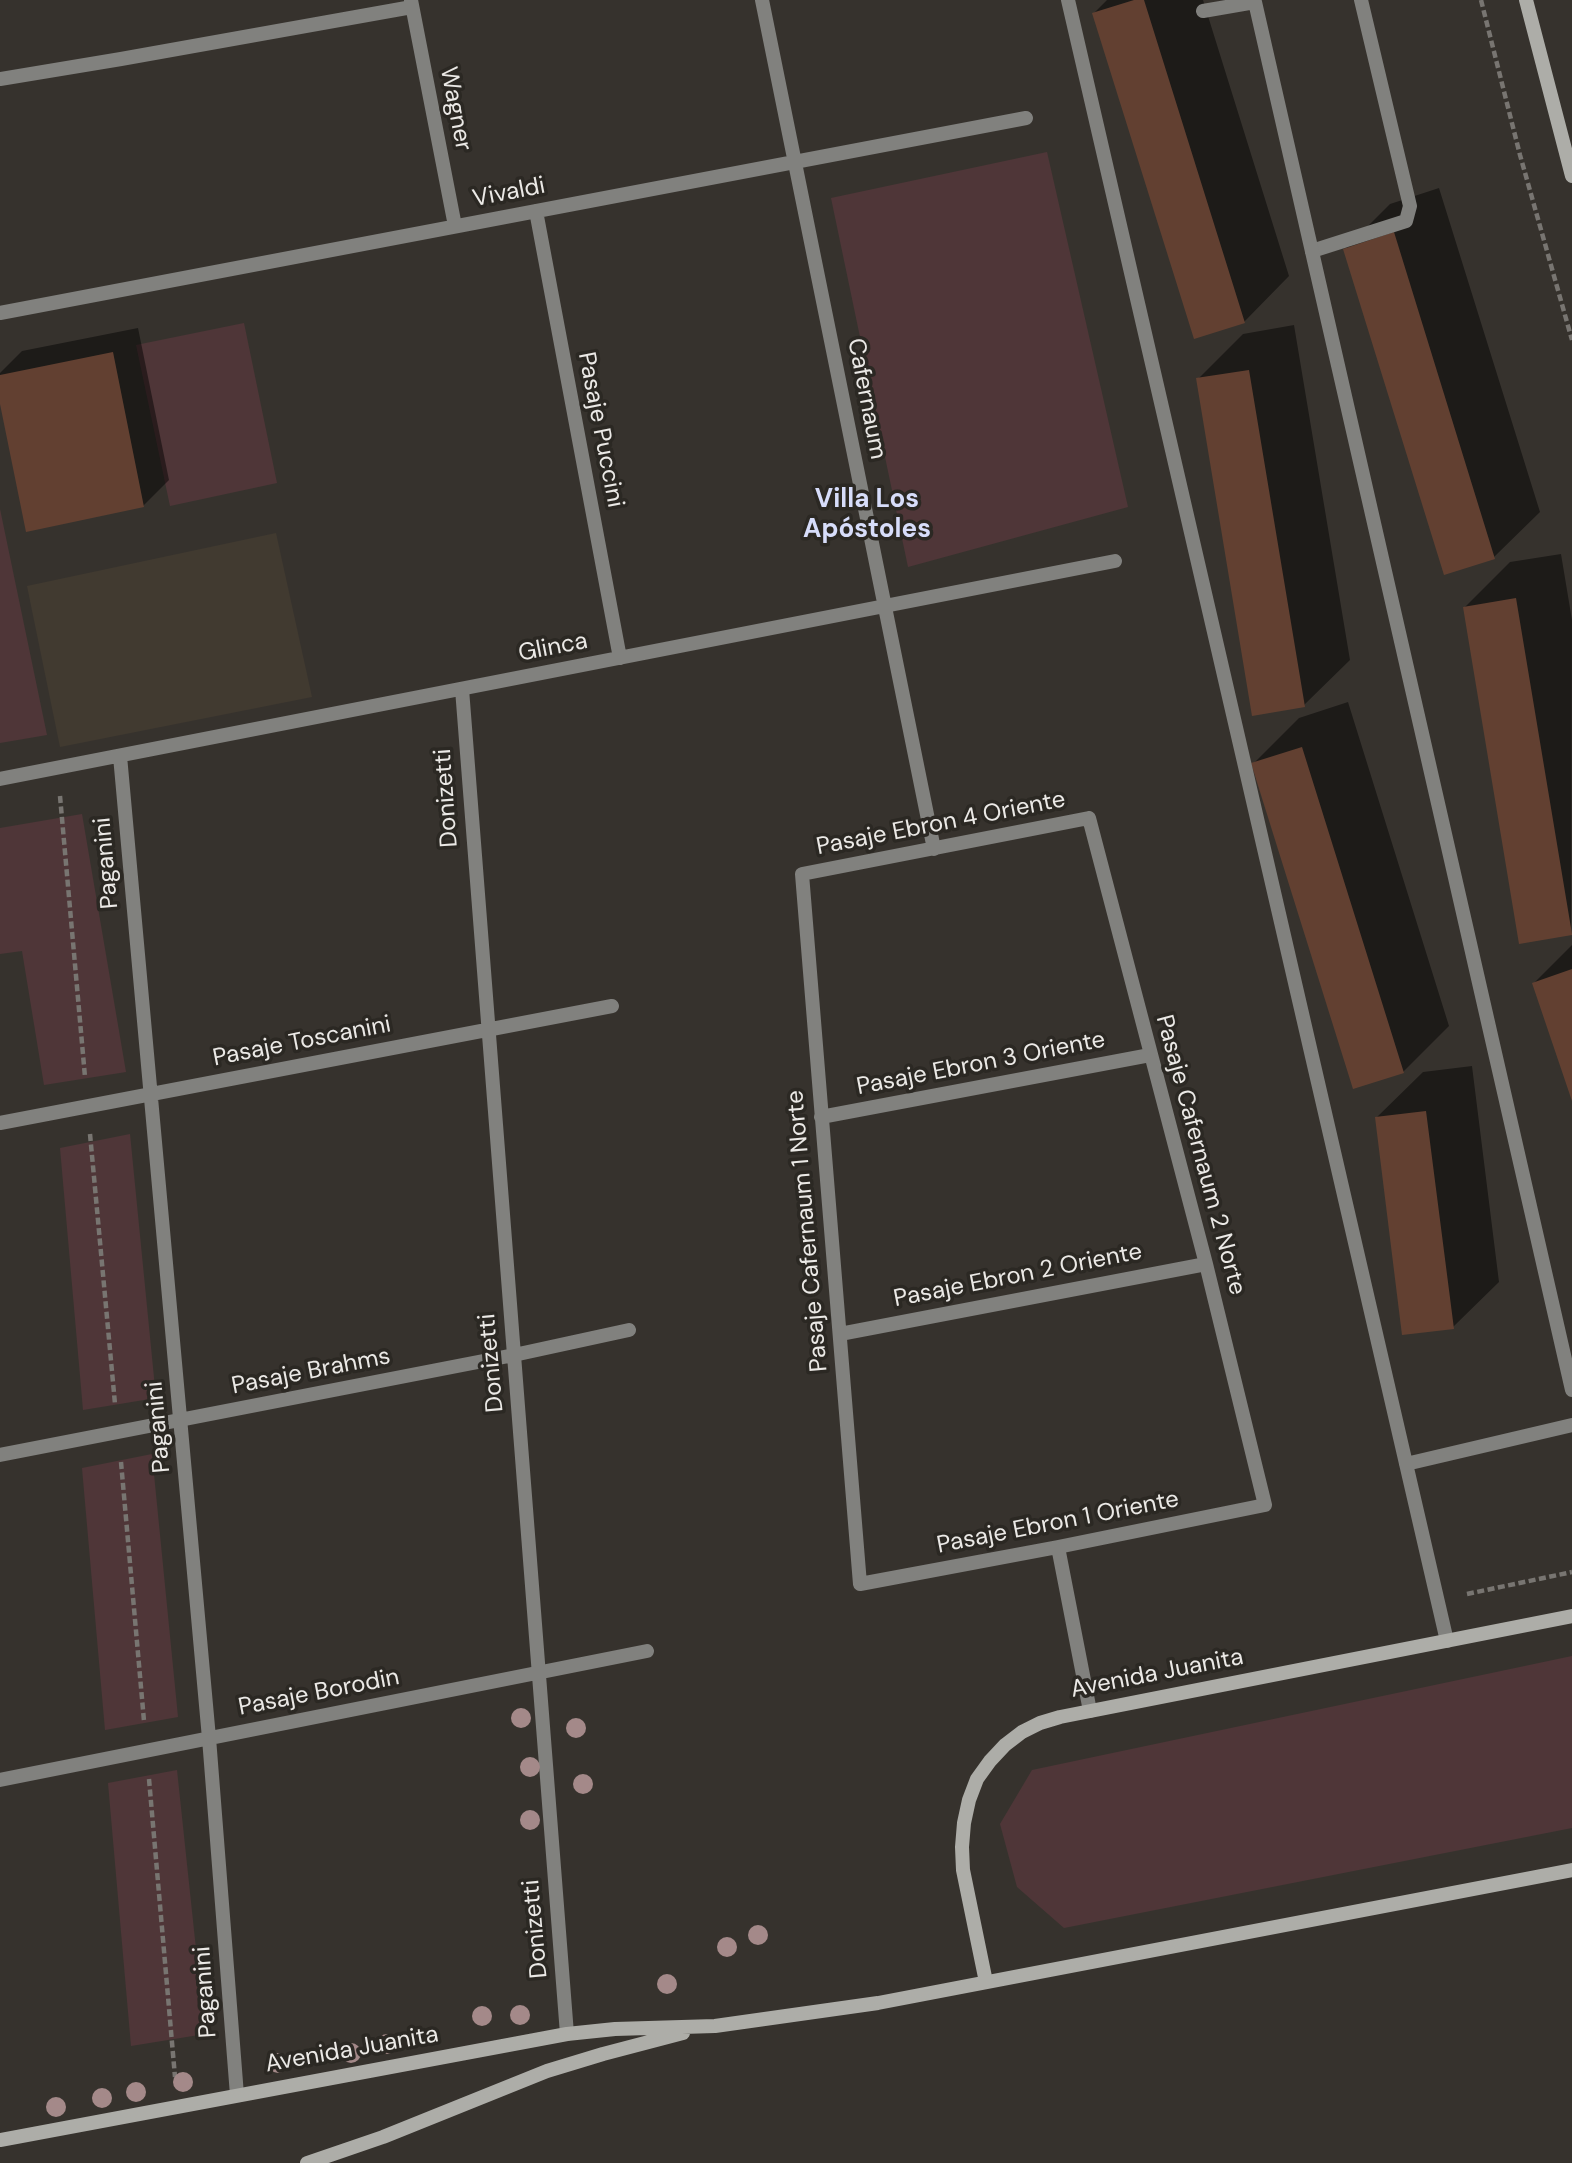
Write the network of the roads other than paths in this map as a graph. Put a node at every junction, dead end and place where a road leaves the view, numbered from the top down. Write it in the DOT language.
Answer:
graph roads {
  1 [pos="762,0"];
  2 [pos="1068,0"];
  3 [pos="1361,0"];
  4 [pos="1526,0"];
  5 [pos="1260,1"];
  6 [pos="411,4"];
  7 [pos="1203,11"];
  8 [pos="0,79"];
  9 [pos="1026,118"];
  10 [pos="796,162"];
  11 [pos="1572,177"];
  12 [pos="536,211"];
  13 [pos="456,226"];
  14 [pos="1312,251"];
  15 [pos="0,313"];
  16 [pos="1115,561"];
  17 [pos="885,606"];
  18 [pos="620,658"];
  19 [pos="462,689"];
  20 [pos="120,756"];
  21 [pos="0,779"];
  22 [pos="1089,818"];
  23 [pos="934,849"];
  24 [pos="802,874"];
  25 [pos="612,1006"];
  26 [pos="487,1030"];
  27 [pos="1150,1055"];
  28 [pos="152,1094"];
  29 [pos="821,1117"];
  30 [pos="0,1124"];
  31 [pos="1206,1264"];
  32 [pos="629,1330"];
  33 [pos="840,1334"];
  34 [pos="514,1355"];
  35 [pos="1572,1390"];
  36 [pos="181,1420"];
  37 [pos="1572,1425"];
  38 [pos="0,1455"];
  39 [pos="1406,1464"];
  40 [pos="1265,1505"];
  41 [pos="1058,1547"];
  42 [pos="860,1584"];
  43 [pos="1572,1616"];
  44 [pos="1447,1641"];
  45 [pos="647,1651"];
  46 [pos="539,1672"];
  47 [pos="1090,1711"];
  48 [pos="209,1738"];
  49 [pos="0,1780"];
  50 [pos="1572,1870"];
  51 [pos="986,1982"];
  52 [pos="715,2025"];
  53 [pos="568,2034"];
  54 [pos="237,2095"];
  55 [pos="0,2140"];
  56 [pos="326,2161"];
  57 [pos="307,2163"];
  1 -- 10 [label="street, Cafernaum"];
  2 -- 39 [label="street"];
  3 -- 14 [label="street"];
  4 -- 11 [label="main road"];
  5 -- 7 [label="street"];
  5 -- 14 [label="street"];
  6 -- 8 [label="street"];
  6 -- 13 [label="street, Wagner"];
  9 -- 10 [label="street, Vivaldi"];
  10 -- 12 [label="street, Vivaldi"];
  10 -- 17 [label="street, Cafernaum"];
  12 -- 13 [label="street, Vivaldi"];
  12 -- 18 [label="street, Pasaje Puccini"];
  13 -- 15 [label="street, Vivaldi"];
  14 -- 35 [label="street"];
  16 -- 17 [label="street, Glinca"];
  17 -- 18 [label="street, Glinca"];
  17 -- 23 [label="street, Cafernaum"];
  18 -- 19 [label="street, Glinca"];
  19 -- 20 [label="street, Glinca"];
  19 -- 26 [label="street, Donizetti"];
  20 -- 21 [label="street, Glinca"];
  20 -- 28 [label="street, Paganini"];
  22 -- 23 [label="street, Pasaje Ebron 4 Oriente"];
  22 -- 27 [label="street, Pasaje Cafernaum 2 Norte"];
  23 -- 24 [label="street, Pasaje Ebron 4 Oriente"];
  24 -- 29 [label="street, Pasaje Cafernaum 1 Norte"];
  25 -- 26 [label="street, Pasaje Toscanini"];
  26 -- 28 [label="street, Pasaje Toscanini"];
  26 -- 34 [label="street, Donizetti"];
  27 -- 29 [label="street, Pasaje Ebron 3 Oriente"];
  27 -- 31 [label="street, Pasaje Cafernaum 2 Norte"];
  28 -- 30 [label="street, Pasaje Toscanini"];
  28 -- 36 [label="street, Paganini"];
  29 -- 33 [label="street, Pasaje Cafernaum 1 Norte"];
  31 -- 33 [label="street, Pasaje Ebron 2 Oriente"];
  31 -- 40 [label="street, Pasaje Cafernaum 2 Norte"];
  32 -- 34 [label="street, Pasaje Brahms"];
  33 -- 42 [label="street, Pasaje Cafernaum 1 Norte"];
  34 -- 36 [label="street, Pasaje Brahms"];
  34 -- 46 [label="street, Donizetti"];
  36 -- 38 [label="street, Pasaje Brahms"];
  36 -- 48 [label="street, Paganini"];
  37 -- 39 [label="street"];
  39 -- 44 [label="street"];
  40 -- 41 [label="street, Pasaje Ebron 1 Oriente"];
  41 -- 42 [label="street, Pasaje Ebron 1 Oriente"];
  41 -- 47 [label="street"];
  43 -- 44 [label="main road, Avenida Juanita"];
  44 -- 47 [label="main road, Avenida Juanita"];
  45 -- 46 [label="street, Pasaje Borodin"];
  46 -- 48 [label="street, Pasaje Borodin"];
  46 -- 53 [label="street, Donizetti"];
  47 -- 51 [label="main road, Avenida Juanita"];
  48 -- 49 [label="street, Pasaje Borodin"];
  48 -- 54 [label="street, Paganini"];
  50 -- 51 [label="main road, Avenida Juanita"];
  51 -- 52 [label="main road, Avenida Juanita"];
  52 -- 53 [label="main road, Avenida Juanita"];
  52 -- 56 [label="main road, Avenida Juanita"];
  53 -- 54 [label="main road, Avenida Juanita"];
  54 -- 55 [label="main road, Avenida Juanita"];
  56 -- 57 [label="main road, Avenida Juanita"];
}
